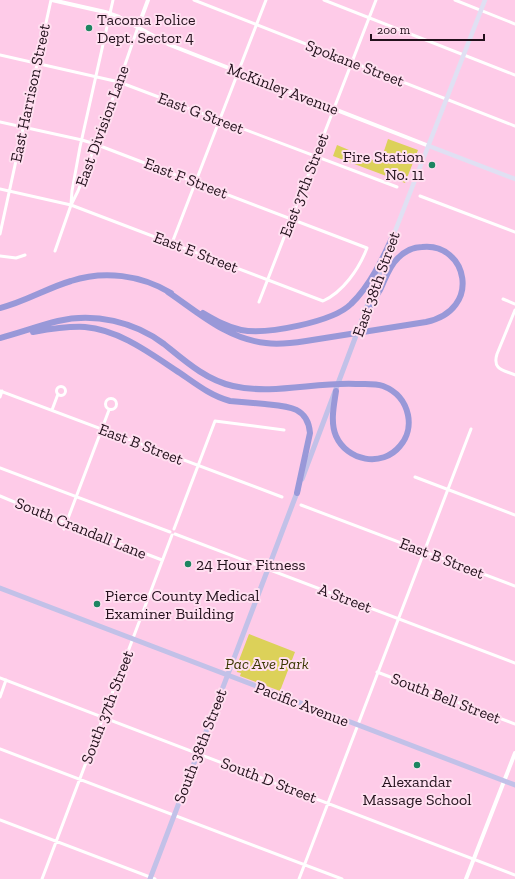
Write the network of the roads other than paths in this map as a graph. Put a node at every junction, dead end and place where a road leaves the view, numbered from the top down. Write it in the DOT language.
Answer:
graph roads {
  1 [pos="51,0"];
  2 [pos="113,0"];
  3 [pos="148,0"];
  4 [pos="194,0"];
  5 [pos="266,0"];
  6 [pos="324,0"];
  7 [pos="376,0"];
  8 [pos="455,0"];
  9 [pos="485,0"];
  10 [pos="481,10"];
  11 [pos="111,14"];
  12 [pos="369,18"];
  13 [pos="256,24"];
  14 [pos="515,24"];
  15 [pos="138,27"];
  16 [pos="0,55"];
  17 [pos="464,55"];
  18 [pos="352,62"];
  19 [pos="37,64"];
  20 [pos="237,71"];
  21 [pos="515,75"];
  22 [pos="97,76"];
  23 [pos="119,82"];
  24 [pos="447,99"];
  25 [pos="334,109"];
  26 [pos="219,119"];
  27 [pos="0,122"];
  28 [pos="515,126"];
  29 [pos="23,127"];
  30 [pos="82,140"];
  31 [pos="95,144"];
  32 [pos="428,146"];
  33 [pos="315,156"];
  34 [pos="515,179"];
  35 [pos="195,182"];
  36 [pos="397,187"];
  37 [pos="0,190"];
  38 [pos="9,192"];
  39 [pos="420,196"];
  40 [pos="71,205"];
  41 [pos="292,218"];
  42 [pos="515,232"];
  43 [pos="0,234"];
  44 [pos="394,234"];
  45 [pos="172,243"];
  46 [pos="367,248"];
  47 [pos="56,250"];
  48 [pos="25,255"];
  49 [pos="0,256"];
  50 [pos="268,280"];
  51 [pos="168,292"];
  52 [pos="503,299"];
  53 [pos="259,302"];
  54 [pos="515,304"];
  55 [pos="0,308"];
  56 [pos="515,310"];
  57 [pos="366,313"];
  58 [pos="10,335"];
  59 [pos="0,338"];
  60 [pos="515,374"];
  61 [pos="1,391"];
  62 [pos="336,391"];
  63 [pos="58,394"];
  64 [pos="0,397"];
  65 [pos="52,410"];
  66 [pos="109,410"];
  67 [pos="102,429"];
  68 [pos="471,429"];
  69 [pos="284,430"];
  70 [pos="198,466"];
  71 [pos="0,468"];
  72 [pos="416,477"];
  73 [pos="447,490"];
  74 [pos="297,493"];
  75 [pos="0,496"];
  76 [pos="77,496"];
  77 [pos="282,497"];
  78 [pos="301,505"];
  79 [pos="515,516"];
  80 [pos="66,523"];
  81 [pos="64,529"];
  82 [pos="172,533"];
  83 [pos="424,551"];
  84 [pos="162,560"];
  85 [pos="268,569"];
  86 [pos="515,586"];
  87 [pos="0,588"];
  88 [pos="398,618"];
  89 [pos="132,639"];
  90 [pos="515,663"];
  91 [pos="378,672"];
  92 [pos="227,675"];
  93 [pos="0,678"];
  94 [pos="6,680"];
  95 [pos="0,697"];
  96 [pos="103,716"];
  97 [pos="515,724"];
  98 [pos="357,725"];
  99 [pos="0,749"];
  100 [pos="198,753"];
  101 [pos="515,753"];
  102 [pos="79,779"];
  103 [pos="504,781"];
  104 [pos="515,785"];
  105 [pos="328,803"];
  106 [pos="174,816"];
  107 [pos="0,820"];
  108 [pos="56,841"];
  109 [pos="474,860"];
  110 [pos="304,865"];
  111 [pos="515,876"];
  112 [pos="42,879"];
  113 [pos="152,879"];
  114 [pos="299,879"];
  115 [pos="342,879"];
  116 [pos="466,879"];
  1 -- 11 [label="street, McKinley Avenue"];
  1 -- 19 [label="street, East Harrison Street"];
  2 -- 11 [label="street"];
  3 -- 15 [label="street, East Division Lane"];
  4 -- 13 [label="street, Spokane Street"];
  5 -- 13 [label="street"];
  6 -- 12 [label="street"];
  7 -- 12 [label="street, East 37th Street"];
  8 -- 10 [label="street"];
  9 -- 10 [label="main road, East 38th Street"];
  10 -- 14 [label="street"];
  10 -- 17 [label="main road, East 38th Street"];
  11 -- 15 [label="street, McKinley Avenue"];
  11 -- 22 [label="street"];
  12 -- 17 [label="street"];
  12 -- 18 [label="street, East 37th Street"];
  13 -- 18 [label="street, Spokane Street"];
  13 -- 20 [label="street"];
  15 -- 20 [label="street, McKinley Avenue"];
  15 -- 23 [label="street, East Division Lane"];
  16 -- 19 [label="street, East G Street"];
  17 -- 21 [label="street"];
  17 -- 24 [label="main road, East 38th Street"];
  18 -- 24 [label="street, Spokane Street"];
  18 -- 25 [label="street, East 37th Street"];
  19 -- 22 [label="street, East G Street"];
  19 -- 29 [label="street, East Harrison Street"];
  20 -- 25 [label="street, McKinley Avenue"];
  20 -- 26 [label="street"];
  22 -- 23 [label="street, East G Street"];
  22 -- 30 [label="street"];
  23 -- 26 [label="street, East G Street"];
  23 -- 31 [label="street, East Division Lane"];
  24 -- 28 [label="street, Spokane Street"];
  24 -- 32 [label="main road, East 38th Street"];
  25 -- 32 [label="street, McKinley Avenue"];
  25 -- 33 [label="street, East 37th Street"];
  26 -- 33 [label="street, East G Street"];
  26 -- 35 [label="street"];
  27 -- 29 [label="street, East F Street"];
  29 -- 30 [label="street, East F Street"];
  29 -- 38 [label="street, East Harrison Street"];
  30 -- 31 [label="street, East F Street"];
  30 -- 40 [label="street"];
  31 -- 35 [label="street, East F Street"];
  31 -- 40 [label="street, East Division Lane"];
  32 -- 34 [label="main road, McKinley Avenue"];
  32 -- 44 [label="main road, East 38th Street"];
  33 -- 36 [label="street, East G Street"];
  33 -- 41 [label="street, East 37th Street"];
  35 -- 41 [label="street, East F Street"];
  35 -- 45 [label="street"];
  37 -- 38 [label="street, East E Street"];
  38 -- 40 [label="street, East E Street"];
  38 -- 43 [label="street, East Harrison Street"];
  39 -- 42 [label="street"];
  40 -- 45 [label="street, East E Street"];
  40 -- 47 [label="street, East Division Lane"];
  41 -- 46 [label="street, East F Street"];
  41 -- 50 [label="street, East 37th Street"];
  44 -- 51 [label="highway"];
  44 -- 57 [label="main road, East 38th Street"];
  45 -- 50 [label="street, East E Street"];
  46 -- 50 [label="street, East E Street"];
  48 -- 49 [label="street"];
  50 -- 53 [label="street, East 37th Street"];
  51 -- 55 [label="highway"];
  51 -- 57 [label="highway"];
  52 -- 54 [label="street"];
  56 -- 60 [label="street"];
  57 -- 62 [label="main road, East 38th Street"];
  58 -- 59 [label="highway"];
  58 -- 62 [label="highway"];
  58 -- 74 [label="highway"];
  61 -- 64 [label="street"];
  61 -- 65 [label="street, East B Street"];
  62 -- 74 [label="main road, East 38th Street"];
  63 -- 65 [label="street"];
  65 -- 67 [label="street, East B Street"];
  66 -- 67 [label="street"];
  67 -- 70 [label="street, East B Street"];
  67 -- 76 [label="street"];
  68 -- 73 [label="street"];
  69 -- 70 [label="street"];
  70 -- 77 [label="street, East B Street"];
  70 -- 82 [label="street"];
  71 -- 76 [label="street, A Street"];
  72 -- 73 [label="street"];
  73 -- 79 [label="street"];
  73 -- 83 [label="street"];
  74 -- 85 [label="main road, East 38th Street"];
  75 -- 80 [label="street, South Crandall Lane"];
  76 -- 80 [label="street"];
  76 -- 82 [label="street, A Street"];
  78 -- 83 [label="street, East B Street"];
  80 -- 81 [label="street"];
  80 -- 84 [label="street, South Crandall Lane"];
  82 -- 84 [label="street, South 37th Street"];
  82 -- 85 [label="street, A Street"];
  83 -- 86 [label="street, East B Street"];
  83 -- 88 [label="street"];
  84 -- 89 [label="street, South 37th Street"];
  85 -- 88 [label="street, A Street"];
  85 -- 92 [label="main road, South 38th Street"];
  87 -- 89 [label="main road, Pacific Avenue"];
  88 -- 90 [label="street, A Street"];
  88 -- 91 [label="street"];
  89 -- 92 [label="main road, Pacific Avenue"];
  89 -- 96 [label="street, South 37th Street"];
  91 -- 97 [label="street, South Bell Street"];
  91 -- 98 [label="street"];
  92 -- 98 [label="main road, Pacific Avenue"];
  92 -- 100 [label="main road, South 38th Street"];
  93 -- 94 [label="street, South D Street"];
  94 -- 95 [label="street"];
  94 -- 96 [label="street, South D Street"];
  96 -- 100 [label="street, South D Street"];
  96 -- 102 [label="street, South 37th Street"];
  98 -- 103 [label="main road, Pacific Avenue"];
  98 -- 105 [label="street"];
  99 -- 102 [label="street"];
  100 -- 105 [label="street, South D Street"];
  100 -- 106 [label="main road, South 38th Street"];
  101 -- 103 [label="street"];
  102 -- 106 [label="street"];
  102 -- 108 [label="street, South 37th Street"];
  103 -- 104 [label="main road, Pacific Avenue"];
  103 -- 109 [label="street"];
  105 -- 109 [label="street, South D Street"];
  105 -- 110 [label="street"];
  106 -- 110 [label="street"];
  106 -- 113 [label="main road, South 38th Street"];
  107 -- 108 [label="street"];
  108 -- 112 [label="street, South 37th Street"];
  108 -- 113 [label="street"];
  109 -- 111 [label="street, South D Street"];
  109 -- 116 [label="street"];
  110 -- 114 [label="street"];
  110 -- 115 [label="street"];
}
